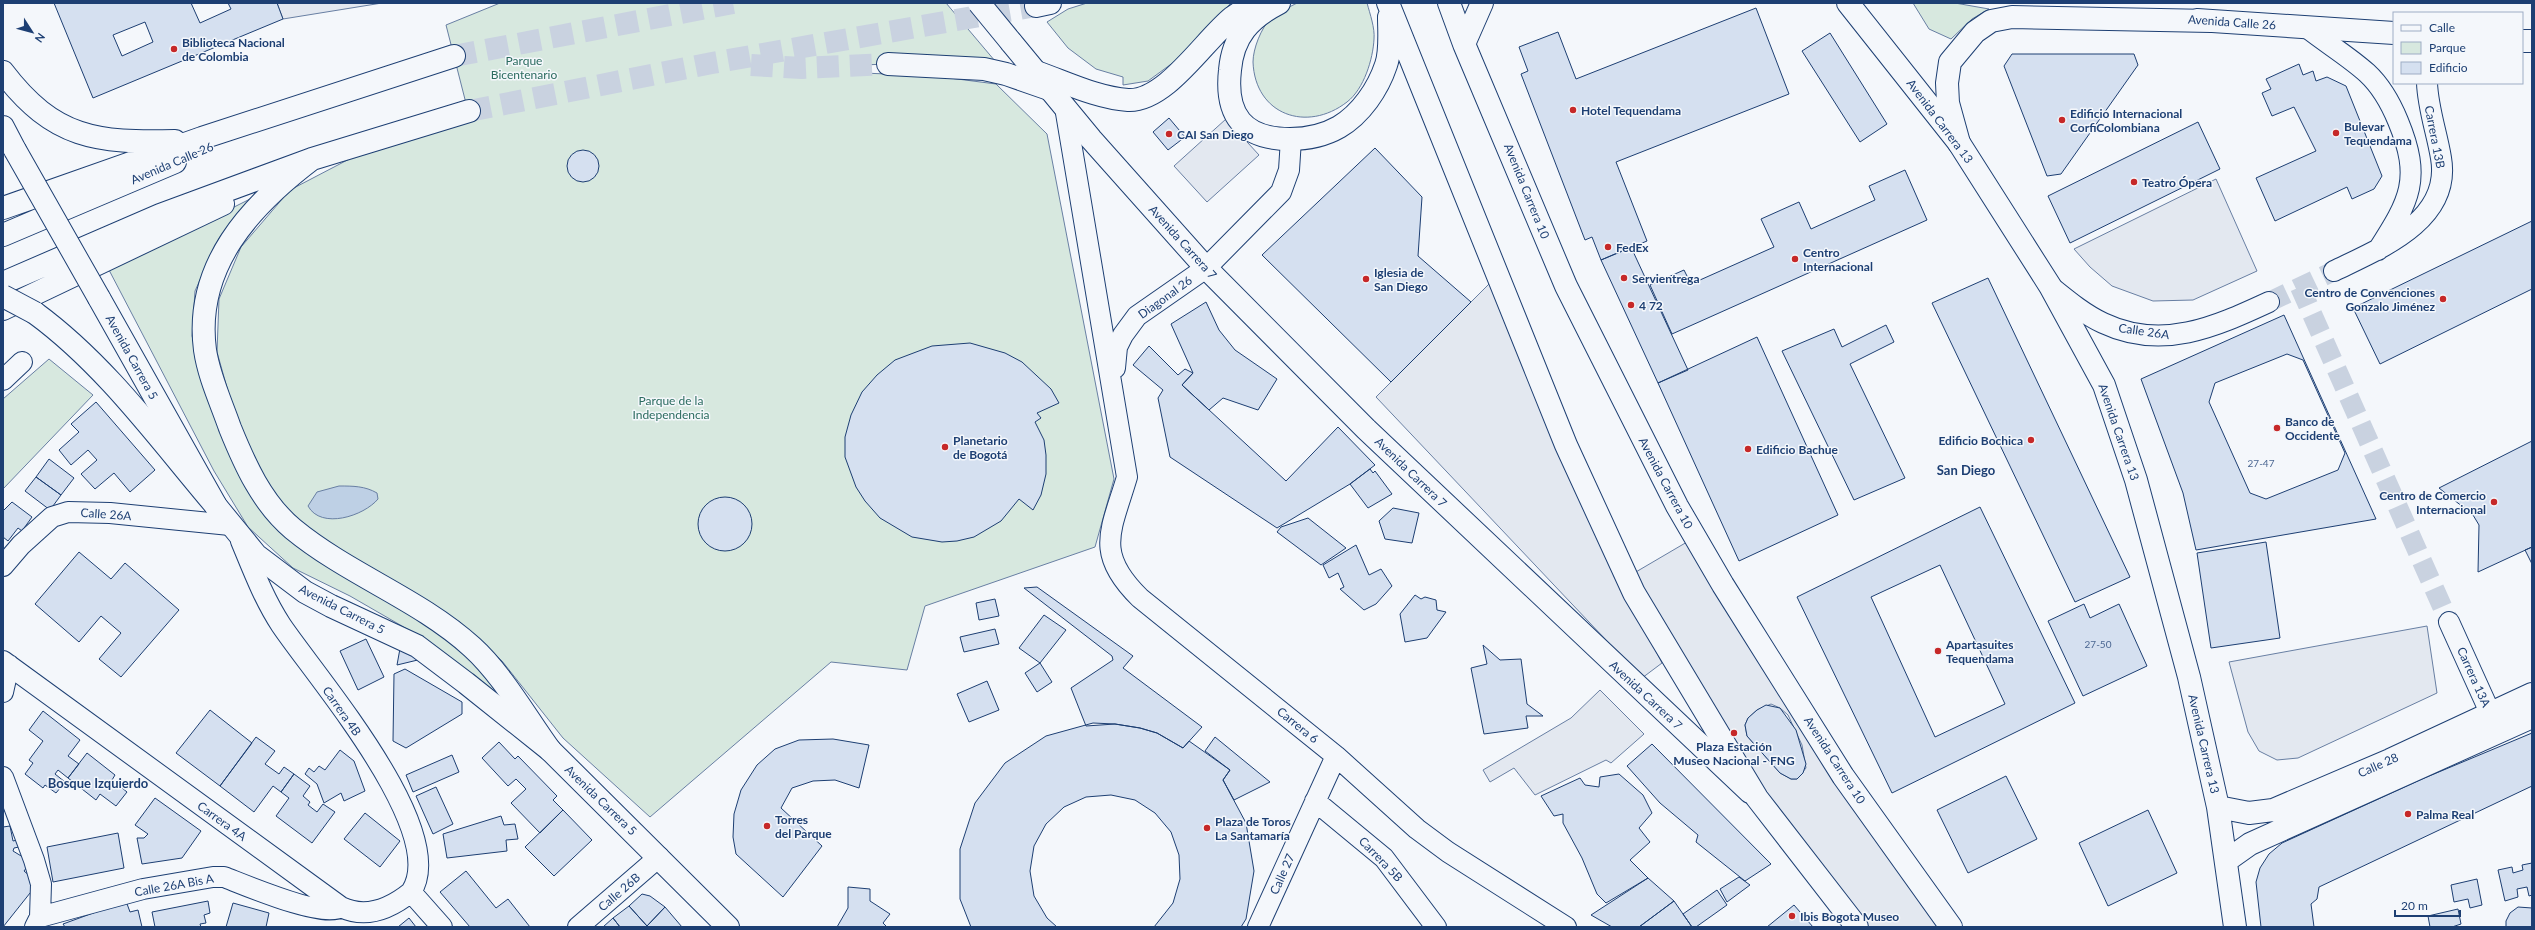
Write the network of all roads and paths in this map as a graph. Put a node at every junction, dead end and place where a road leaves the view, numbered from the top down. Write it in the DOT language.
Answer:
graph roads {
  1 [pos="979,3"];
  2 [pos="1260,3"];
  3 [pos="1278,3"];
  4 [pos="1449,3"];
  5 [pos="1482,3"];
  6 [pos="1848,3"];
  7 [pos="2071,3"];
  8 [pos="1388,4"];
  9 [pos="2211,21"];
  10 [pos="2306,27"];
  11 [pos="2393,33"];
  12 [pos="1464,44"];
  13 [pos="454,56"];
  14 [pos="888,64"];
  15 [pos="3,72"];
  16 [pos="1036,72"];
  17 [pos="2427,84"];
  18 [pos="1050,90"];
  19 [pos="342,91"];
  20 [pos="1065,107"];
  21 [pos="468,111"];
  22 [pos="3,127"];
  23 [pos="202,138"];
  24 [pos="1291,139"];
  25 [pos="1959,143"];
  26 [pos="312,159"];
  27 [pos="3,208"];
  28 [pos="3,235"];
  29 [pos="2378,250"];
  30 [pos="1206,268"];
  31 [pos="2334,271"];
  32 [pos="3,283"];
  33 [pos="2050,286"];
  34 [pos="3,296"];
  35 [pos="2269,302"];
  36 [pos="3,309"];
  37 [pos="22,362"];
  38 [pos="3,380"];
  39 [pos="1114,392"];
  40 [pos="1127,477"];
  41 [pos="216,506"];
  42 [pos="235,531"];
  43 [pos="3,566"];
  44 [pos="2450,622"];
  45 [pos="6,663"];
  46 [pos="3,692"];
  47 [pos="2532,694"];
  48 [pos="2532,717"];
  49 [pos="2494,722"];
  50 [pos="550,750"];
  51 [pos="1336,756"];
  52 [pos="3,778"];
  53 [pos="1757,798"];
  54 [pos="1315,801"];
  55 [pos="2218,807"];
  56 [pos="659,857"];
  57 [pos="2226,861"];
  58 [pos="410,892"];
  59 [pos="341,907"];
  60 [pos="37,922"];
  61 [pos="442,927"];
  62 [pos="578,927"];
  63 [pos="728,927"];
  64 [pos="1258,927"];
  65 [pos="1436,927"];
  66 [pos="1566,927"];
  67 [pos="1856,927"];
  68 [pos="1951,927"];
  69 [pos="2235,927"];
  1 -- 16 [label="main road, Avenida Carrera 7, bridge"];
  2 -- 16 [label="main road"];
  3 -- 24 [label="main road"];
  4 -- 12 [label="main road, Avenida Carrera 10"];
  5 -- 12 [label="main road"];
  6 -- 25 [label="main road, Avenida Carrera 13"];
  7 -- 9 [label="main road, Avenida Calle 26"];
  8 -- 24 [label="main road"];
  8 -- 53 [label="main road"];
  9 -- 10 [label="main road, Avenida Calle 26"];
  9 -- 25 [label="main road"];
  10 -- 11 [label="main road, Avenida Calle 26"];
  10 -- 29 [label="street"];
  12 -- 68 [label="main road, Avenida Carrera 10"];
  13 -- 19 [label="main road, Avenida Calle 26"];
  14 -- 18 [label="main road"];
  15 -- 23 [label="main road"];
  16 -- 18 [label="main road, Avenida Carrera 7"];
  17 -- 29 [label="street, Carrera 13B"];
  18 -- 20 [label="main road, Avenida Carrera 7"];
  19 -- 23 [label="main road, Avenida Calle 26"];
  19 -- 28 [label="main road, Avenida Calle 26"];
  20 -- 30 [label="main road, Avenida Carrera 7"];
  20 -- 39 [label="street, Diagonal 26"];
  21 -- 26 [label="main road"];
  22 -- 41 [label="main road, Avenida Carrera 5, bridge"];
  23 -- 27 [label="main road, Avenida Calle 26"];
  24 -- 30 [label="street, Diagonal 26"];
  25 -- 33 [label="main road, Avenida Carrera 13"];
  26 -- 32 [label="main road"];
  26 -- 36 [label="main road"];
  26 -- 50 [label="main road"];
  29 -- 31 [label="street"];
  30 -- 39 [label="street, Diagonal 26"];
  30 -- 53 [label="main road, Avenida Carrera 7"];
  33 -- 35 [label="street, Calle 26A"];
  33 -- 55 [label="main road, Avenida Carrera 13"];
  34 -- 41 [label="main road, bridge"];
  37 -- 38 [label="street"];
  39 -- 40 [label="street, Diagonal 26"];
  40 -- 51 [label="street, Carrera 6"];
  41 -- 42 [label="main road, Avenida Carrera 5"];
  42 -- 43 [label="street, Calle 26A"];
  42 -- 50 [label="main road, Avenida Carrera 5"];
  42 -- 58 [label="street, Carrera 4B"];
  44 -- 49 [label="street, Carrera 13A"];
  45 -- 46 [label="street"];
  45 -- 59 [label="street, Carrera 4A"];
  47 -- 49 [label="main road, Calle 28"];
  48 -- 49 [label="main road, Calle 28"];
  49 -- 55 [label="main road, Calle 28"];
  49 -- 57 [label="main road, Calle 28"];
  50 -- 56 [label="main road, Avenida Carrera 5"];
  51 -- 54 [label="street, Calle 27"];
  51 -- 66 [label="street, Carrera 6"];
  52 -- 60 [label="street"];
  53 -- 67 [label="main road, Avenida Carrera 7"];
  54 -- 64 [label="street, Calle 27"];
  54 -- 65 [label="street, Carrera 5B"];
  55 -- 57 [label="main road, Avenida Carrera 13"];
  56 -- 62 [label="street, Calle 26B"];
  56 -- 63 [label="main road, Avenida Carrera 5"];
  57 -- 69 [label="main road, Avenida Carrera 13"];
  58 -- 59 [label="street, Carrera 4A"];
  58 -- 61 [label="street"];
  59 -- 60 [label="street, Calle 26A Bis A"];
}
